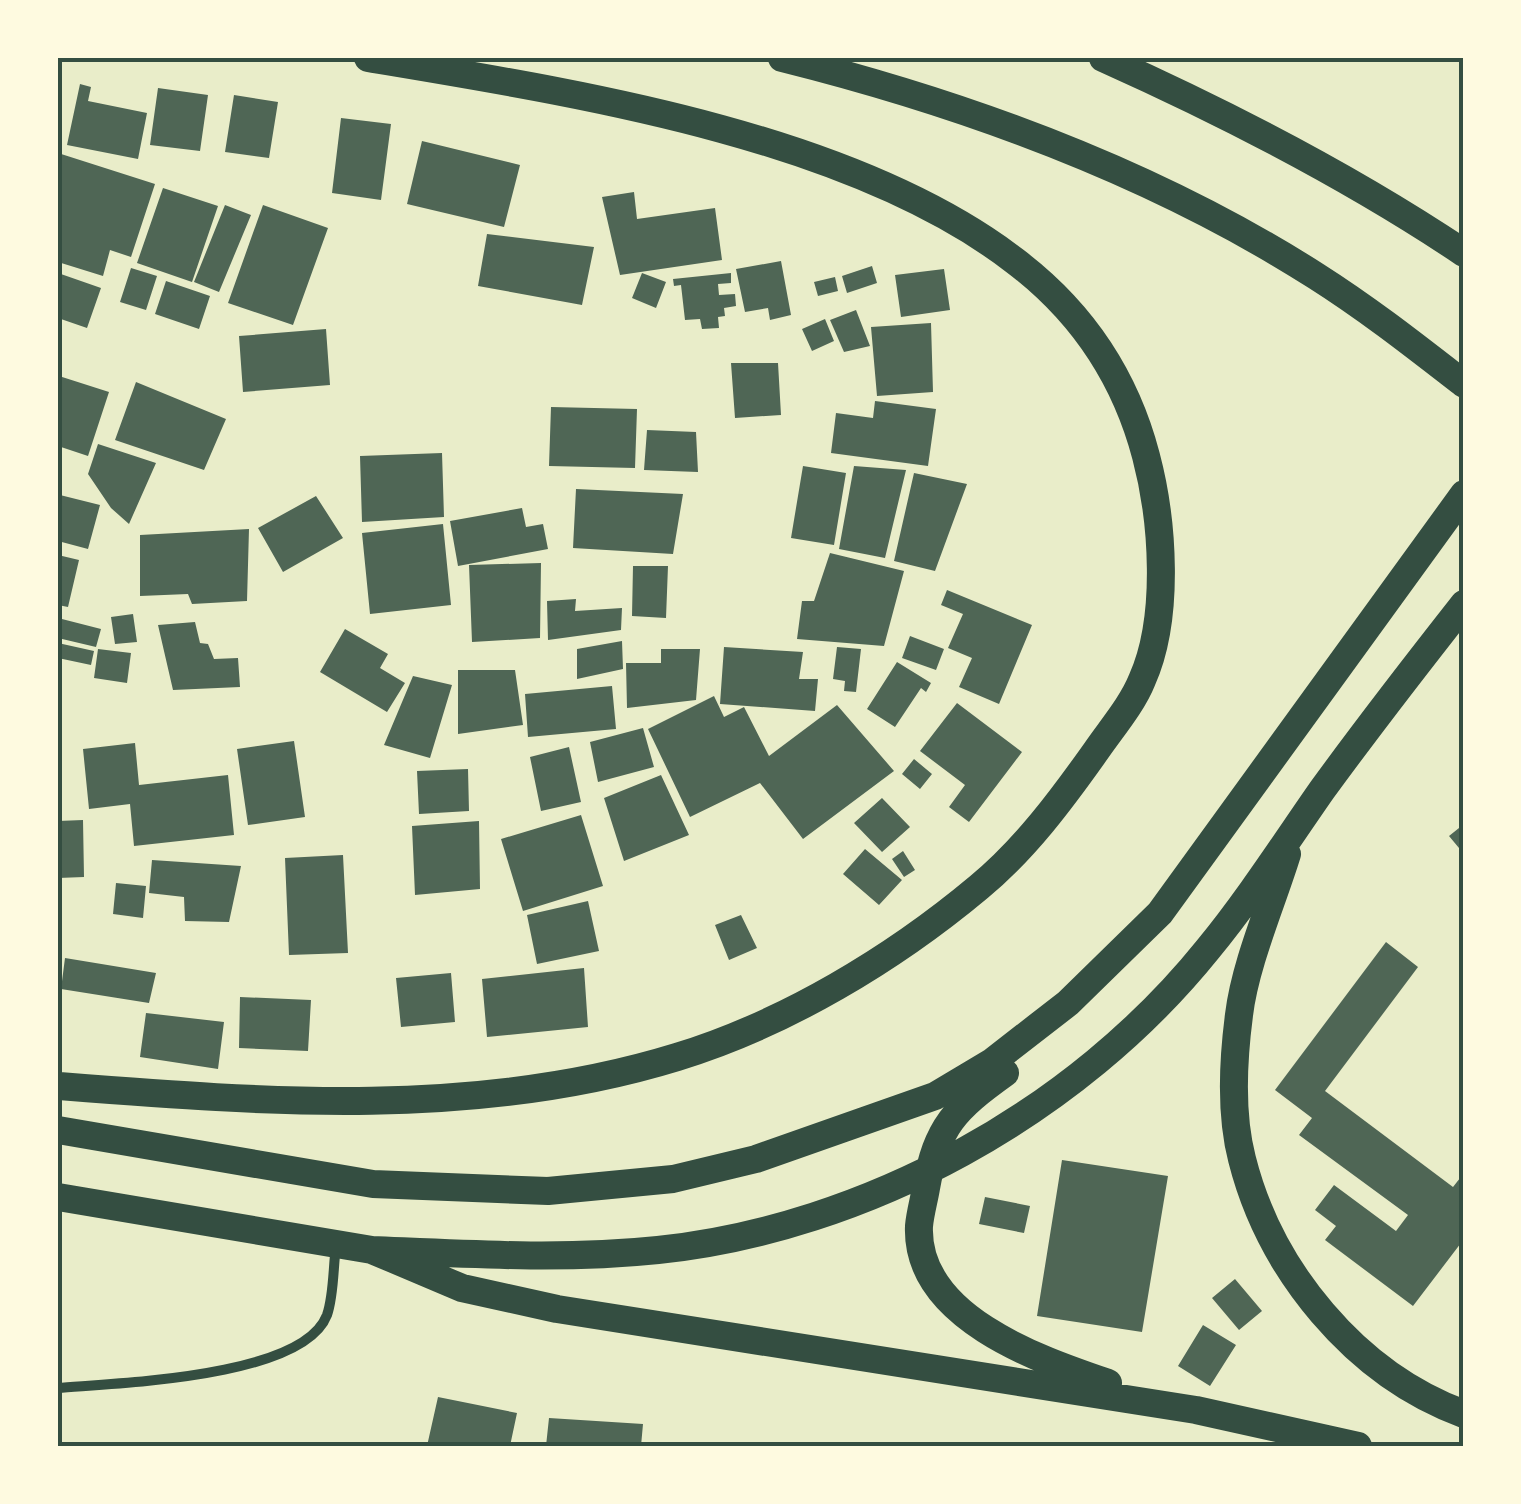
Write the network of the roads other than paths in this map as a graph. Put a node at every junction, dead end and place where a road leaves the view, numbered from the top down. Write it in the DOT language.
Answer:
graph roads {
  1 [pos="368,58"];
  2 [pos="782,58"];
  3 [pos="1103,58"];
  4 [pos="1464,253"];
  5 [pos="1464,384"];
  6 [pos="1464,494"];
  7 [pos="1464,604"];
  8 [pos="1295,828"];
  9 [pos="1160,912"];
  10 [pos="58,1086"];
  11 [pos="58,1130"];
  12 [pos="929,1168"];
  13 [pos="58,1198"];
  14 [pos="336,1246"];
  15 [pos="372,1250"];
  16 [pos="58,1388"];
  17 [pos="1196,1410"];
  18 [pos="1464,1414"];
  19 [pos="1358,1446"];
  1 -- 10 [label="highway"];
  2 -- 5 [label="highway"];
  3 -- 4 [label="highway"];
  6 -- 9 [label="highway"];
  7 -- 8 [label="highway"];
  8 -- 12 [label="highway"];
  8 -- 18 [label="highway"];
  9 -- 11 [label="highway"];
  9 -- 12 [label="highway"];
  12 -- 15 [label="highway"];
  12 -- 17 [label="highway"];
  13 -- 14 [label="highway"];
  14 -- 15 [label="highway"];
  14 -- 16 [label="street"];
  15 -- 17 [label="highway"];
  17 -- 19 [label="highway"];
}
